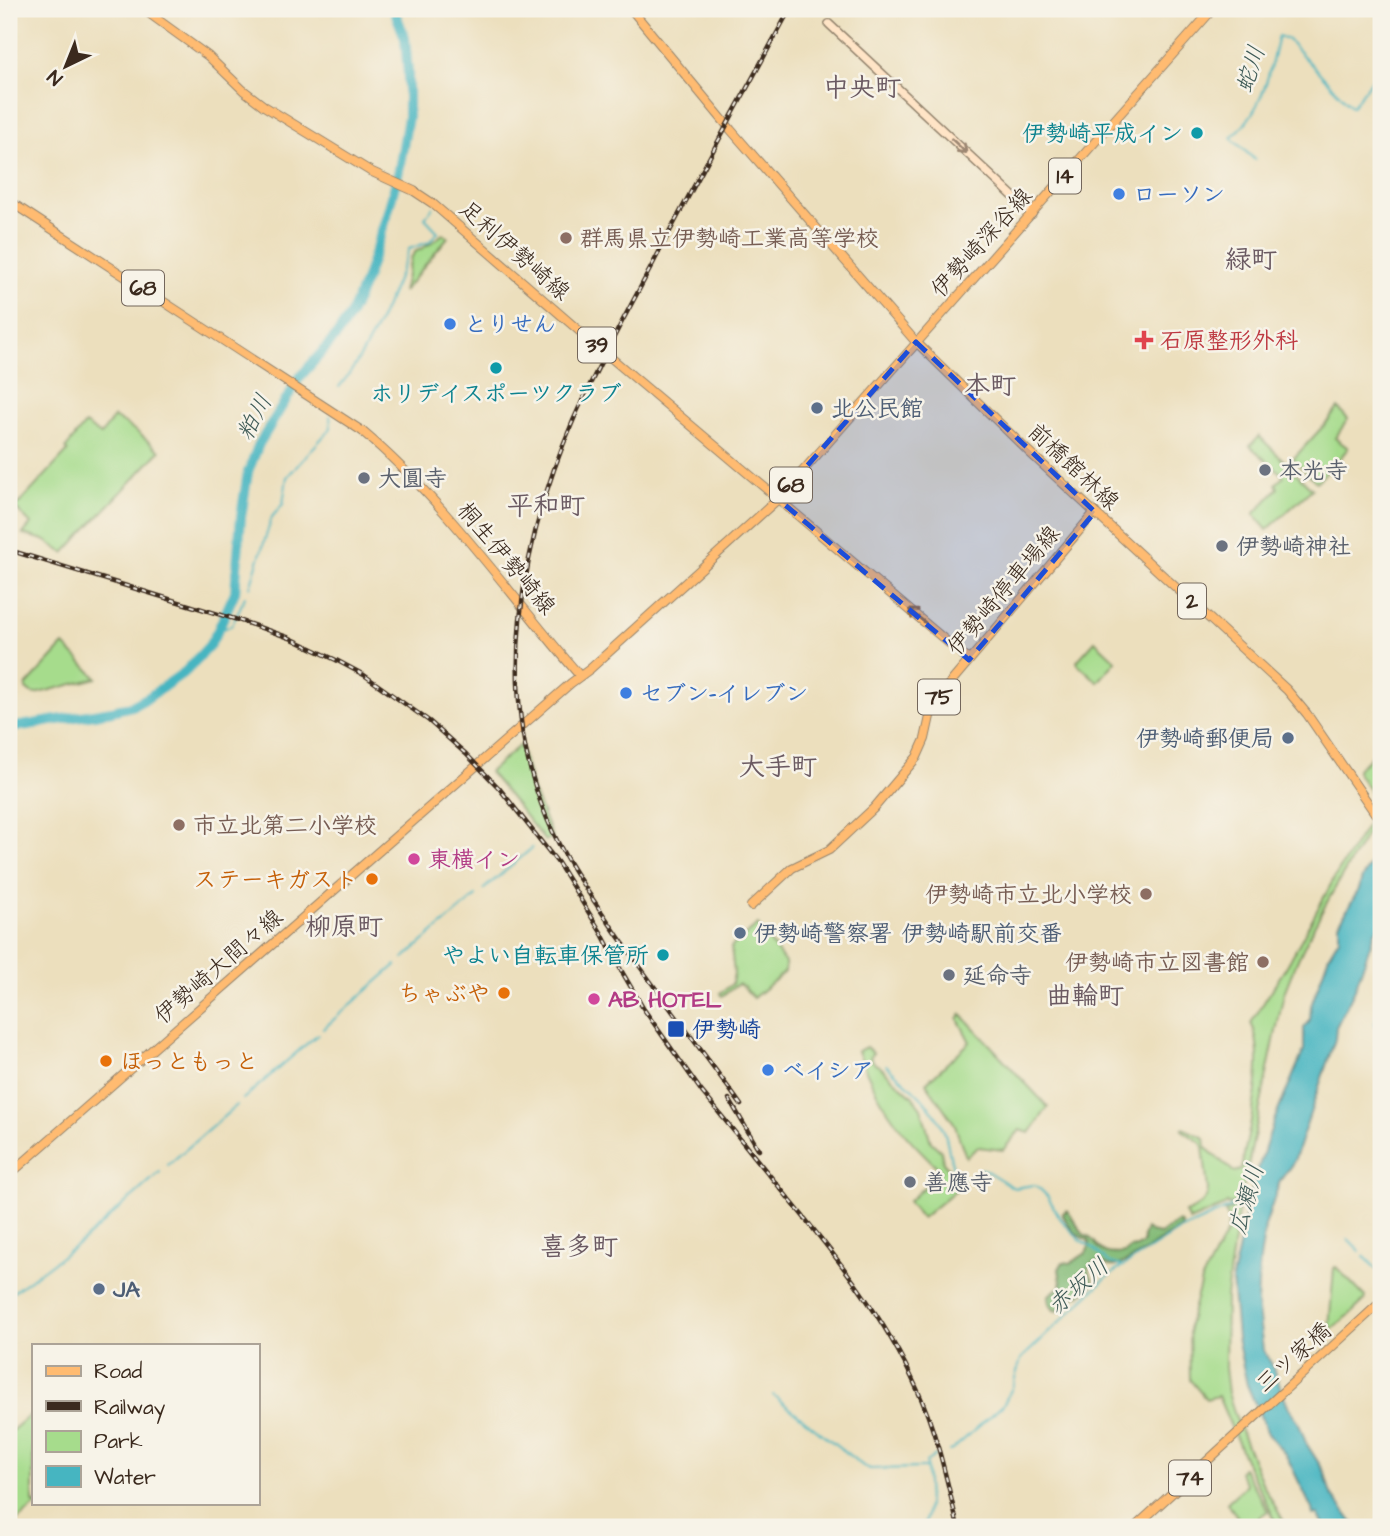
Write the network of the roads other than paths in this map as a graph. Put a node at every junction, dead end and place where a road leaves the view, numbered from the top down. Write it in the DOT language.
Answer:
graph roads {
  1 [pos="14,9"];
  2 [pos="143,9"];
  3 [pos="631,9"];
  4 [pos="1213,9"];
  5 [pos="9,15"];
  6 [pos="829,24"];
  7 [pos="9,201"];
  8 [pos="1032,214"];
  9 [pos="916,342"];
  10 [pos="778,499"];
  11 [pos="1095,512"];
  12 [pos="969,660"];
  13 [pos="580,676"];
  14 [pos="1381,822"];
  15 [pos="751,906"];
  16 [pos="9,1175"];
  17 [pos="1381,1302"];
  18 [pos="1135,1527"];
  1 -- 5 [label="main road"];
  2 -- 10 [label="main road, 足利伊勢崎線 / 39"];
  3 -- 9 [label="main road, 前橋館林線 / 2"];
  4 -- 8 [label="main road, 伊勢崎深谷線 / 14"];
  6 -- 8 [label="main road, one-way"];
  7 -- 13 [label="main road, 桐生伊勢崎線 / 68"];
  8 -- 9 [label="main road, 伊勢崎深谷線 / 14"];
  9 -- 10 [label="main road, 68"];
  9 -- 11 [label="main road, 前橋館林線 / 2"];
  12 -- 10 [label="main road, 足利伊勢崎線 / 39, one-way"];
  10 -- 13 [label="main road, 68"];
  11 -- 12 [label="main road, 伊勢崎停車場線 / 75"];
  11 -- 14 [label="main road, 前橋館林線 / 2"];
  12 -- 15 [label="main road, 伊勢崎停車場線 / 75"];
  13 -- 16 [label="main road, 伊勢崎大間々線"];
  17 -- 18 [label="main road, 三ツ家橋 / 74"];
}
